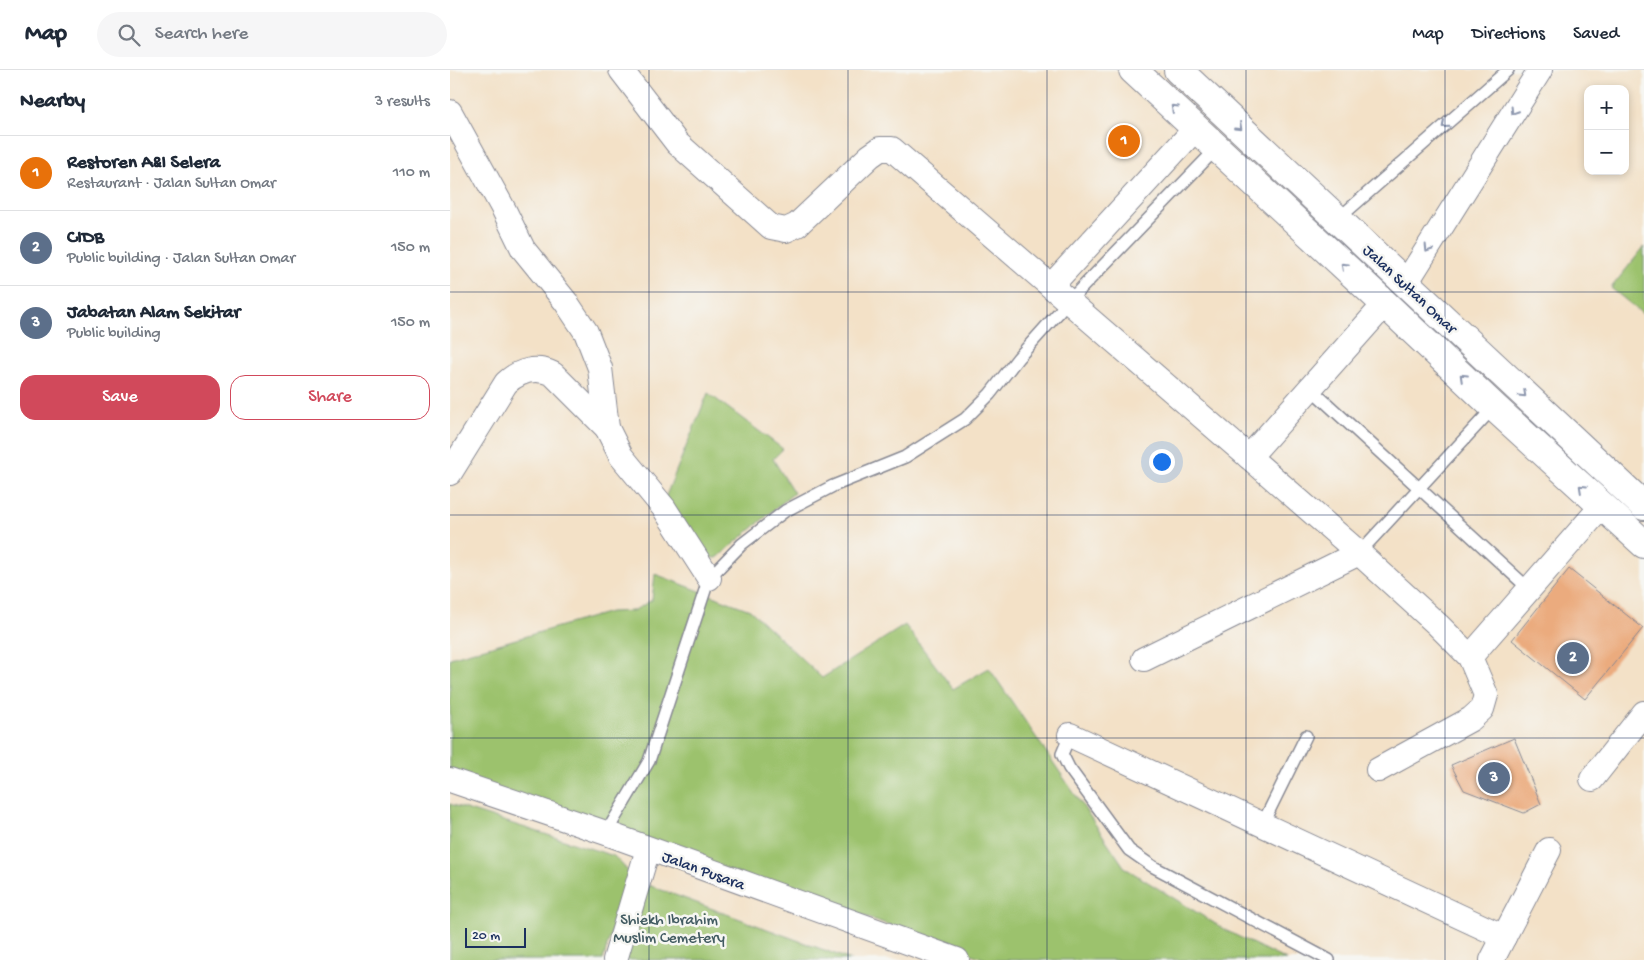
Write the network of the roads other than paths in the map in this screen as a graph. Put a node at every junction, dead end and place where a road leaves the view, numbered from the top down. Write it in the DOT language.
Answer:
graph roads {
  1 [pos="620,70"];
  2 [pos="1133,70"];
  3 [pos="1178,70"];
  4 [pos="1508,70"];
  5 [pos="1540,70"];
  6 [pos="450,112"];
  7 [pos="1196,128"];
  8 [pos="1217,148"];
  9 [pos="1338,220"];
  10 [pos="1406,283"];
  11 [pos="1060,294"];
  12 [pos="1385,304"];
  13 [pos="1310,388"];
  14 [pos="1494,407"];
  15 [pos="607,428"];
  16 [pos="1248,457"];
  17 [pos="450,473"];
  18 [pos="1419,488"];
  19 [pos="1602,506"];
  20 [pos="1644,506"];
  21 [pos="1644,544"];
  22 [pos="1359,553"];
  23 [pos="709,578"];
  24 [pos="1529,589"];
  25 [pos="1470,657"];
  26 [pos="1144,659"];
  27 [pos="1644,713"];
  28 [pos="1070,735"];
  29 [pos="1306,736"];
  30 [pos="1378,770"];
  31 [pos="1592,779"];
  32 [pos="450,780"];
  33 [pos="1262,825"];
  34 [pos="606,833"];
  35 [pos="648,848"];
  36 [pos="1549,850"];
  37 [pos="1504,938"];
  38 [pos="615,960"];
  39 [pos="957,960"];
  40 [pos="1329,960"];
  41 [pos="1492,960"];
  1 -- 11 [label="street"];
  7 -- 2 [label="main road, one-way"];
  3 -- 9 [label="main road, Jalan Sultan Omar, one-way"];
  4 -- 9 [label="lane, one-way"];
  5 -- 10 [label="street, one-way"];
  6 -- 15 [label="street"];
  7 -- 8 [label="main road"];
  7 -- 11 [label="street"];
  8 -- 11 [label="lane"];
  12 -- 8 [label="main road, one-way"];
  9 -- 10 [label="main road, Jalan Sultan Omar"];
  10 -- 20 [label="main road, Jalan Sultan Omar, one-way"];
  11 -- 16 [label="street"];
  11 -- 23 [label="lane"];
  12 -- 13 [label="street"];
  14 -- 12 [label="main road, one-way"];
  13 -- 16 [label="street"];
  13 -- 18 [label="lane"];
  14 -- 18 [label="lane"];
  19 -- 14 [label="main road, one-way"];
  15 -- 17 [label="street"];
  15 -- 23 [label="street"];
  16 -- 22 [label="street"];
  18 -- 22 [label="lane"];
  18 -- 24 [label="lane"];
  19 -- 21 [label="main road"];
  19 -- 24 [label="street"];
  22 -- 25 [label="street"];
  22 -- 26 [label="street"];
  23 -- 34 [label="lane"];
  24 -- 25 [label="street"];
  25 -- 30 [label="street"];
  27 -- 31 [label="street"];
  28 -- 33 [label="street"];
  28 -- 40 [label="lane"];
  29 -- 33 [label="lane"];
  32 -- 34 [label="street, Jalan Pusara"];
  33 -- 37 [label="street"];
  34 -- 35 [label="street, Jalan Pusara"];
  35 -- 38 [label="street"];
  35 -- 39 [label="street, Jalan Pusara"];
  36 -- 37 [label="street"];
  37 -- 41 [label="street"];
}
